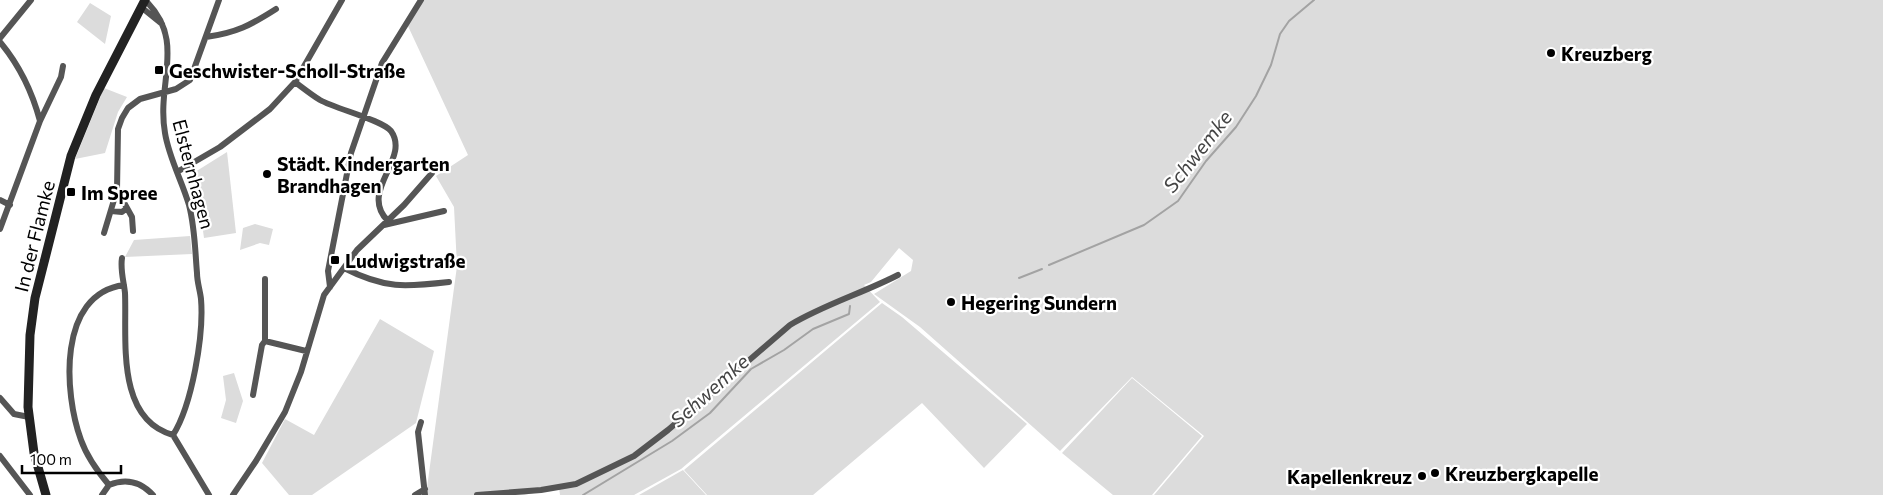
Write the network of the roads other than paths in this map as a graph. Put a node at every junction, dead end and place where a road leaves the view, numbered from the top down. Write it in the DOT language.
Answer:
graph roads {
  1 [pos="31,0"];
  2 [pos="218,0"];
  3 [pos="342,0"];
  4 [pos="421,0"];
  5 [pos="144,2"];
  6 [pos="276,9"];
  7 [pos="206,36"];
  8 [pos="0,38"];
  9 [pos="0,42"];
  10 [pos="63,66"];
  11 [pos="295,82"];
  12 [pos="163,93"];
  13 [pos="364,118"];
  14 [pos="40,121"];
  15 [pos="177,172"];
  16 [pos="432,173"];
  17 [pos="116,190"];
  18 [pos="0,200"];
  19 [pos="10,206"];
  20 [pos="127,208"];
  21 [pos="111,210"];
  22 [pos="444,210"];
  23 [pos="386,223"];
  24 [pos="0,229"];
  25 [pos="134,231"];
  26 [pos="104,233"];
  27 [pos="122,258"];
  28 [pos="344,268"];
  29 [pos="898,275"];
  30 [pos="265,279"];
  31 [pos="449,282"];
  32 [pos="124,285"];
  33 [pos="330,287"];
  34 [pos="265,341"];
  35 [pos="306,351"];
  36 [pos="253,395"];
  37 [pos="0,398"];
  38 [pos="29,417"];
  39 [pos="421,422"];
  40 [pos="173,436"];
  41 [pos="0,456"];
  42 [pos="109,485"];
  43 [pos="425,492"];
  44 [pos="30,495"];
  45 [pos="46,495"];
  46 [pos="102,495"];
  47 [pos="153,495"];
  48 [pos="208,495"];
  49 [pos="233,495"];
  50 [pos="415,495"];
  51 [pos="478,495"];
  1 -- 8 [label="street"];
  2 -- 7 [label="street"];
  3 -- 11 [label="street"];
  4 -- 13 [label="street"];
  5 -- 12 [label="street, Elsternhagen"];
  5 -- 38 [label="main road, In der Flamke"];
  6 -- 7 [label="street"];
  7 -- 12 [label="street"];
  9 -- 14 [label="street"];
  10 -- 14 [label="street"];
  11 -- 13 [label="street"];
  11 -- 15 [label="street"];
  12 -- 15 [label="street, Elsternhagen"];
  12 -- 17 [label="street"];
  13 -- 23 [label="street"];
  13 -- 33 [label="street"];
  14 -- 19 [label="street"];
  15 -- 40 [label="street, Elsternhagen"];
  16 -- 23 [label="street"];
  17 -- 20 [label="street"];
  17 -- 21 [label="street"];
  18 -- 19 [label="street"];
  19 -- 24 [label="street"];
  20 -- 21 [label="street"];
  20 -- 25 [label="street"];
  21 -- 26 [label="street"];
  22 -- 23 [label="street"];
  23 -- 28 [label="street"];
  27 -- 32 [label="street"];
  28 -- 31 [label="street"];
  28 -- 33 [label="street"];
  29 -- 51 [label="street"];
  30 -- 34 [label="street"];
  32 -- 40 [label="street"];
  32 -- 42 [label="street"];
  33 -- 35 [label="street"];
  34 -- 35 [label="street"];
  34 -- 36 [label="street"];
  35 -- 49 [label="street"];
  37 -- 38 [label="street"];
  38 -- 45 [label="main road, In der Flamke"];
  39 -- 43 [label="street"];
  40 -- 48 [label="street"];
  41 -- 44 [label="street"];
  42 -- 46 [label="street"];
  42 -- 47 [label="street"];
  43 -- 50 [label="street"];
}
